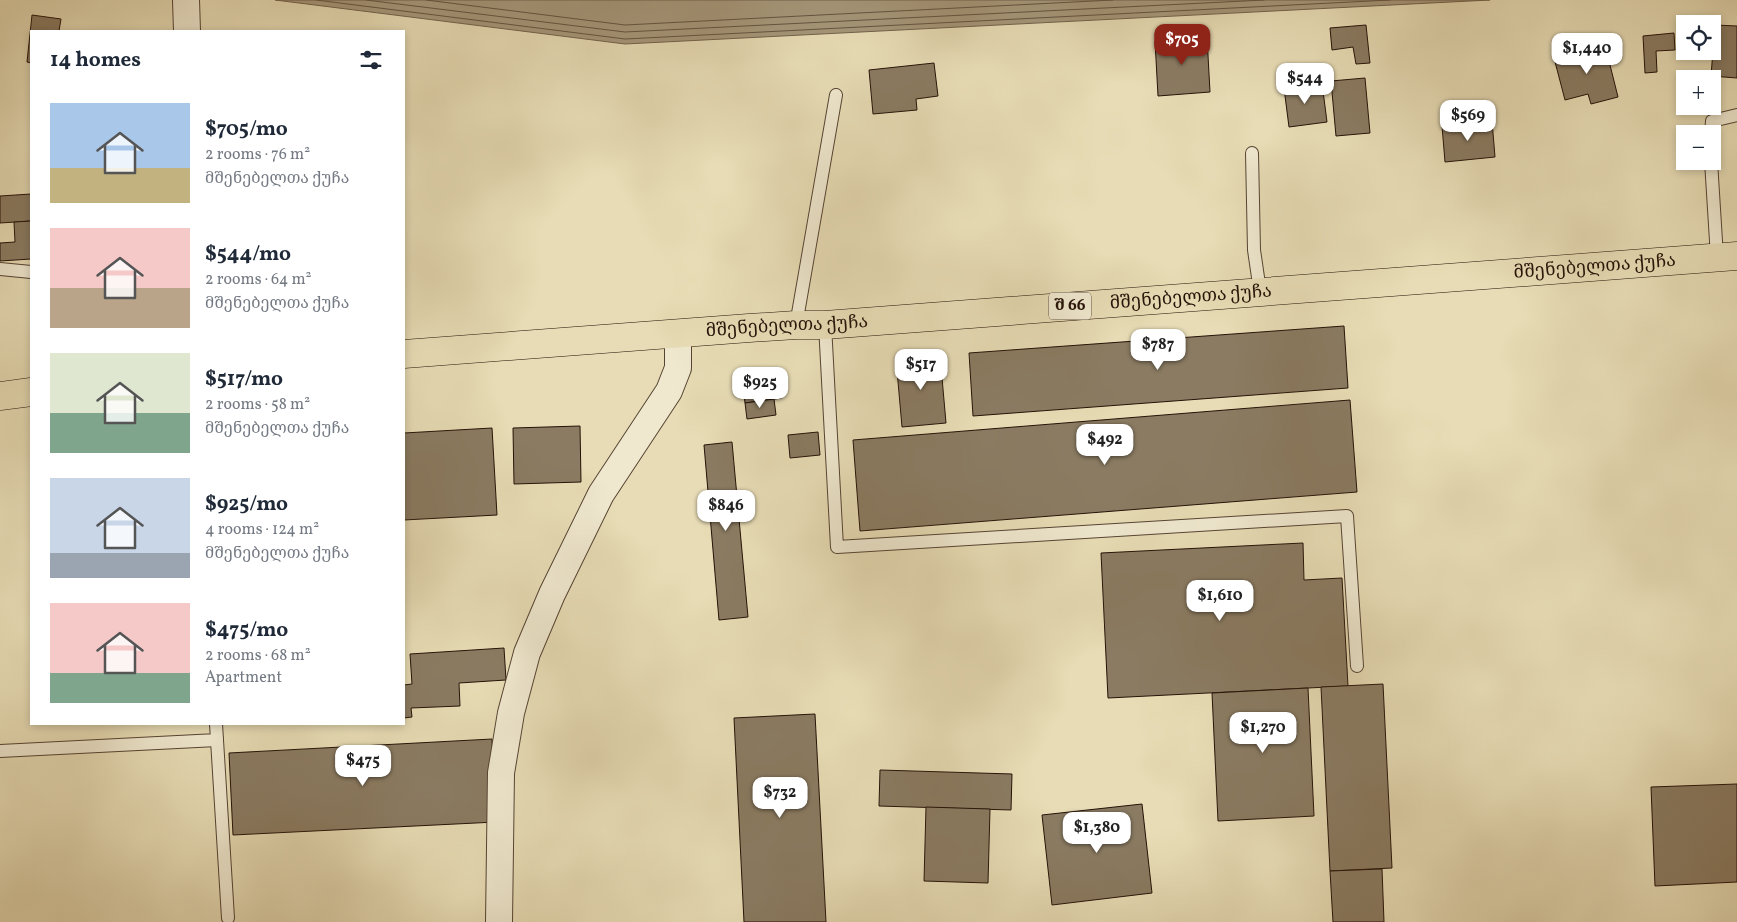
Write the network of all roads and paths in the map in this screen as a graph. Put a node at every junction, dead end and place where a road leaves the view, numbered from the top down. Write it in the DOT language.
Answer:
graph roads {
  1 [pos="186,0"];
  2 [pos="187,30"];
  3 [pos="836,95"];
  4 [pos="1737,115"];
  5 [pos="1711,125"];
  6 [pos="1252,153"];
  7 [pos="1712,170"];
  8 [pos="1727,257"];
  9 [pos="0,269"];
  10 [pos="30,272"];
  11 [pos="1260,291"];
  12 [pos="796,325"];
  13 [pos="825,325"];
  14 [pos="678,334"];
  15 [pos="405,354"];
  16 [pos="30,392"];
  17 [pos="0,396"];
  18 [pos="1357,666"];
  19 [pos="216,725"];
  20 [pos="217,740"];
  21 [pos="0,751"];
  22 [pos="228,918"];
  23 [pos="499,922"];
  1 -- 2 [label="street"];
  3 -- 12 [label="lane"];
  4 -- 5 [label="lane"];
  6 -- 11 [label="lane"];
  7 -- 8 [label="lane"];
  8 -- 11 [label="main road, მშენებელთა ქუჩა / შ 66"];
  9 -- 10 [label="lane"];
  11 -- 13 [label="main road, მშენებელთა ქუჩა / შ 66"];
  12 -- 13 [label="main road, მშენებელთა ქუჩა / შ 66"];
  12 -- 14 [label="main road, მშენებელთა ქუჩა / შ 66"];
  13 -- 18 [label="lane"];
  14 -- 15 [label="main road, მშენებელთა ქუჩა / შ 66"];
  14 -- 23 [label="street"];
  16 -- 17 [label="main road"];
  19 -- 20 [label="lane"];
  20 -- 21 [label="lane"];
  20 -- 22 [label="lane"];
}
